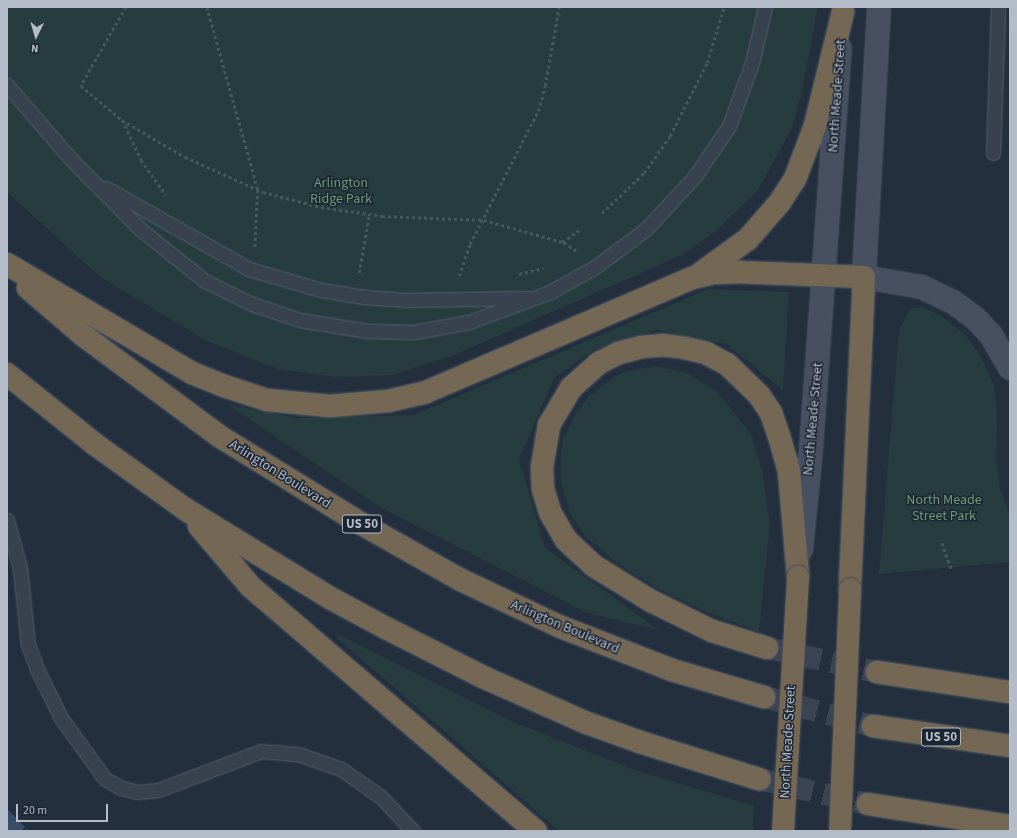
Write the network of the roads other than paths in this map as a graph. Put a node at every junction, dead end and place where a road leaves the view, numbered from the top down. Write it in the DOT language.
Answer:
graph roads {
  1 [pos="766,7"];
  2 [pos="879,7"];
  3 [pos="998,7"];
  4 [pos="843,9"];
  5 [pos="7,85"];
  6 [pos="993,153"];
  7 [pos="91,179"];
  8 [pos="7,264"];
  9 [pos="7,268"];
  10 [pos="824,276"];
  11 [pos="692,278"];
  12 [pos="864,278"];
  13 [pos="537,298"];
  14 [pos="1010,368"];
  15 [pos="7,374"];
  16 [pos="185,509"];
  17 [pos="7,520"];
  18 [pos="798,576"];
  19 [pos="767,648"];
  20 [pos="877,672"];
  21 [pos="1010,692"];
  22 [pos="764,697"];
  23 [pos="873,726"];
  24 [pos="1010,746"];
  25 [pos="759,779"];
  26 [pos="868,804"];
  27 [pos="1010,826"];
  28 [pos="413,831"];
  29 [pos="536,831"];
  30 [pos="783,831"];
  31 [pos="840,831"];
  1 -- 13 [label="lane"];
  2 -- 12 [label="street"];
  3 -- 6 [label="lane"];
  4 -- 10 [label="street, North Meade Street"];
  4 -- 11 [label="highway"];
  5 -- 7 [label="lane"];
  7 -- 13 [label="lane"];
  7 -- 13 [label="lane"];
  8 -- 11 [label="highway"];
  9 -- 22 [label="highway, Arlington Boulevard / US 50"];
  10 -- 11 [label="highway"];
  10 -- 12 [label="highway"];
  10 -- 18 [label="street, North Meade Street"];
  12 -- 14 [label="street"];
  12 -- 31 [label="highway, bridge"];
  15 -- 16 [label="highway"];
  16 -- 25 [label="highway"];
  16 -- 29 [label="highway"];
  17 -- 28 [label="lane"];
  18 -- 19 [label="highway"];
  18 -- 30 [label="highway, North Meade Street, bridge"];
  20 -- 21 [label="highway"];
  23 -- 24 [label="highway, US 50"];
  26 -- 27 [label="highway"];
}
